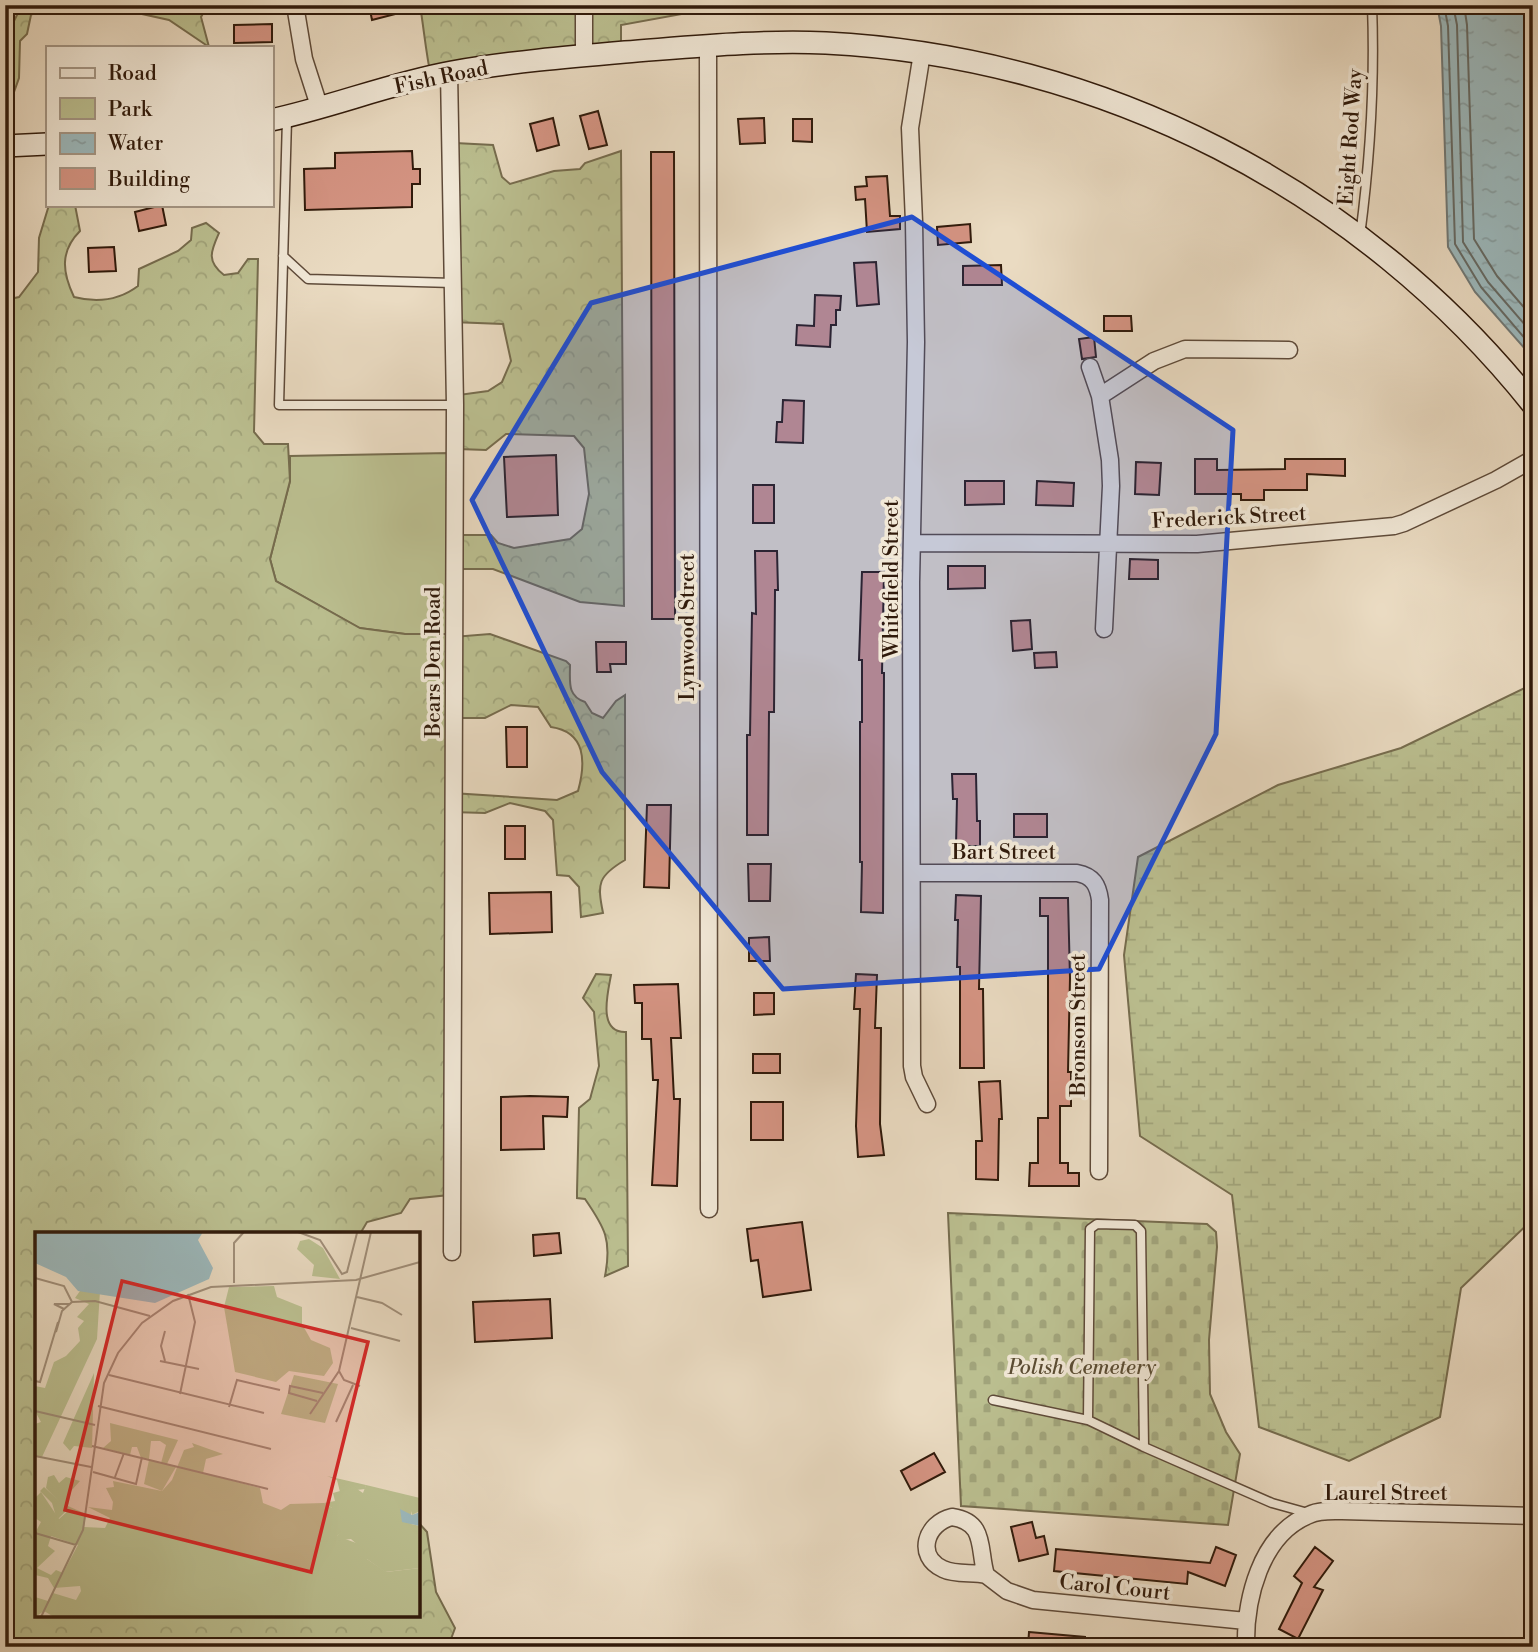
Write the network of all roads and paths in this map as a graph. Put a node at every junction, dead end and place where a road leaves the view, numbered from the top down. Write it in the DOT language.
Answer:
graph roads {
  1 [pos="295,5"];
  2 [pos="584,5"];
  3 [pos="1372,5"];
  4 [pos="708,46"];
  5 [pos="922,53"];
  6 [pos="584,56"];
  7 [pos="449,72"];
  8 [pos="320,109"];
  9 [pos="279,118"];
  10 [pos="46,144"];
  11 [pos="5,146"];
  12 [pos="1360,236"];
  13 [pos="283,256"];
  14 [pos="453,283"];
  15 [pos="1289,349"];
  16 [pos="1090,367"];
  17 [pos="1100,396"];
  18 [pos="455,405"];
  19 [pos="1533,405"];
  20 [pos="1533,459"];
  21 [pos="912,543"];
  22 [pos="1107,543"];
  23 [pos="1104,629"];
  24 [pos="912,873"];
  25 [pos="1094,881"];
  26 [pos="927,1104"];
  27 [pos="1099,1171"];
  28 [pos="709,1209"];
  29 [pos="452,1252"];
  30 [pos="993,1400"];
  31 [pos="1088,1420"];
  32 [pos="1144,1447"];
  33 [pos="1311,1514"];
  34 [pos="1533,1516"];
  35 [pos="986,1575"];
  36 [pos="1246,1621"];
  37 [pos="1246,1647"];
  1 -- 8 [label="street"];
  2 -- 6 [label="street"];
  3 -- 12 [label="lane, Eight Rod Way"];
  4 -- 5 [label="main road, Fish Road"];
  4 -- 6 [label="main road, Fish Road"];
  4 -- 28 [label="street, Lynwood Street"];
  5 -- 12 [label="main road, Fish Road"];
  5 -- 21 [label="street, Whitefield Street"];
  6 -- 7 [label="main road, Fish Road"];
  7 -- 8 [label="main road, Fish Road"];
  7 -- 14 [label="street, Bears Den Road"];
  8 -- 9 [label="main road, Fish Road"];
  9 -- 13 [label="lane"];
  10 -- 11 [label="main road"];
  12 -- 19 [label="main road, Fish Road"];
  13 -- 14 [label="lane"];
  13 -- 18 [label="lane"];
  14 -- 18 [label="street, Bears Den Road"];
  15 -- 17 [label="street"];
  16 -- 17 [label="street"];
  17 -- 22 [label="street"];
  18 -- 29 [label="street, Bears Den Road"];
  20 -- 22 [label="street, Frederick Street"];
  21 -- 22 [label="street, Frederick Street"];
  21 -- 24 [label="street, Whitefield Street"];
  22 -- 23 [label="street"];
  24 -- 25 [label="street, Bart Street"];
  24 -- 26 [label="street, Whitefield Street"];
  25 -- 27 [label="street, Bronson Street"];
  30 -- 31 [label="lane"];
  31 -- 32 [label="lane"];
  31 -- 32 [label="lane"];
  32 -- 33 [label="lane"];
  33 -- 34 [label="street, Laurel Street"];
  33 -- 36 [label="street, Laurel Street"];
  35 -- 36 [label="street, Carol Court"];
  36 -- 37 [label="street, Laurel Street"];
}
